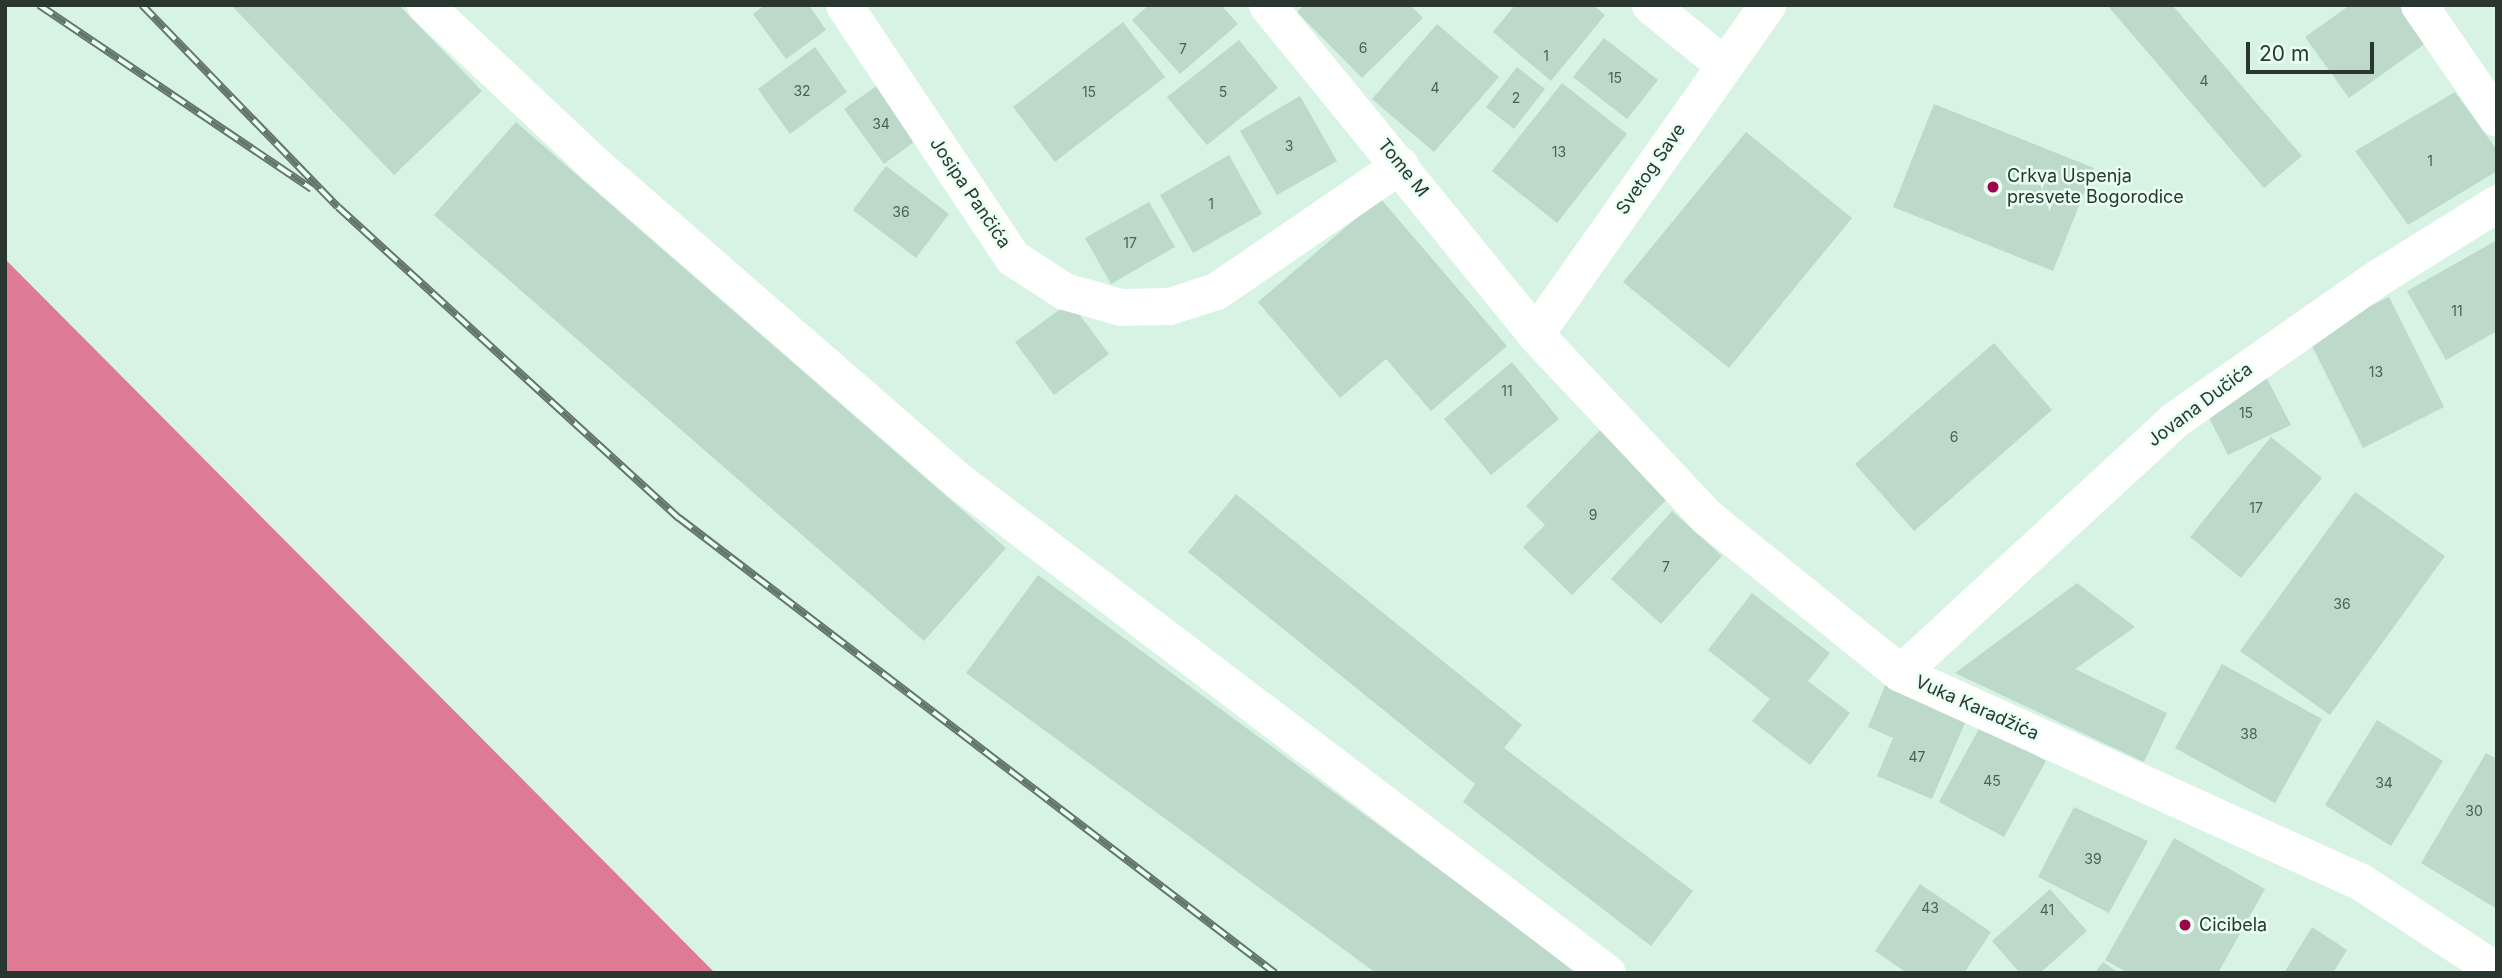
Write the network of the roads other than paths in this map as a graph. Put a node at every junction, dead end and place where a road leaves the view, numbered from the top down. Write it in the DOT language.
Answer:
graph roads {
  1 [pos="425,5"];
  2 [pos="844,5"];
  3 [pos="1267,5"];
  4 [pos="1650,5"];
  5 [pos="1768,5"];
  6 [pos="2418,5"];
  7 [pos="1724,65"];
  8 [pos="2497,118"];
  9 [pos="1401,165"];
  10 [pos="2497,203"];
  11 [pos="1535,334"];
  12 [pos="1900,673"];
  13 [pos="2458,961"];
  14 [pos="2497,971"];
  15 [pos="1607,973"];
  1 -- 15 [label="street"];
  2 -- 9 [label="street, Josipa Pančića"];
  3 -- 9 [label="street, Tome M"];
  4 -- 7 [label="street"];
  5 -- 7 [label="street, Svetog Save"];
  6 -- 8 [label="street"];
  7 -- 11 [label="street, Svetog Save"];
  9 -- 11 [label="street, Tome M"];
  10 -- 12 [label="street, Jovana Dučića"];
  11 -- 12 [label="street, Vuka Karadžića"];
  12 -- 13 [label="street, Vuka Karadžića"];
  13 -- 14 [label="street, Vuka Karadžića"];
}
